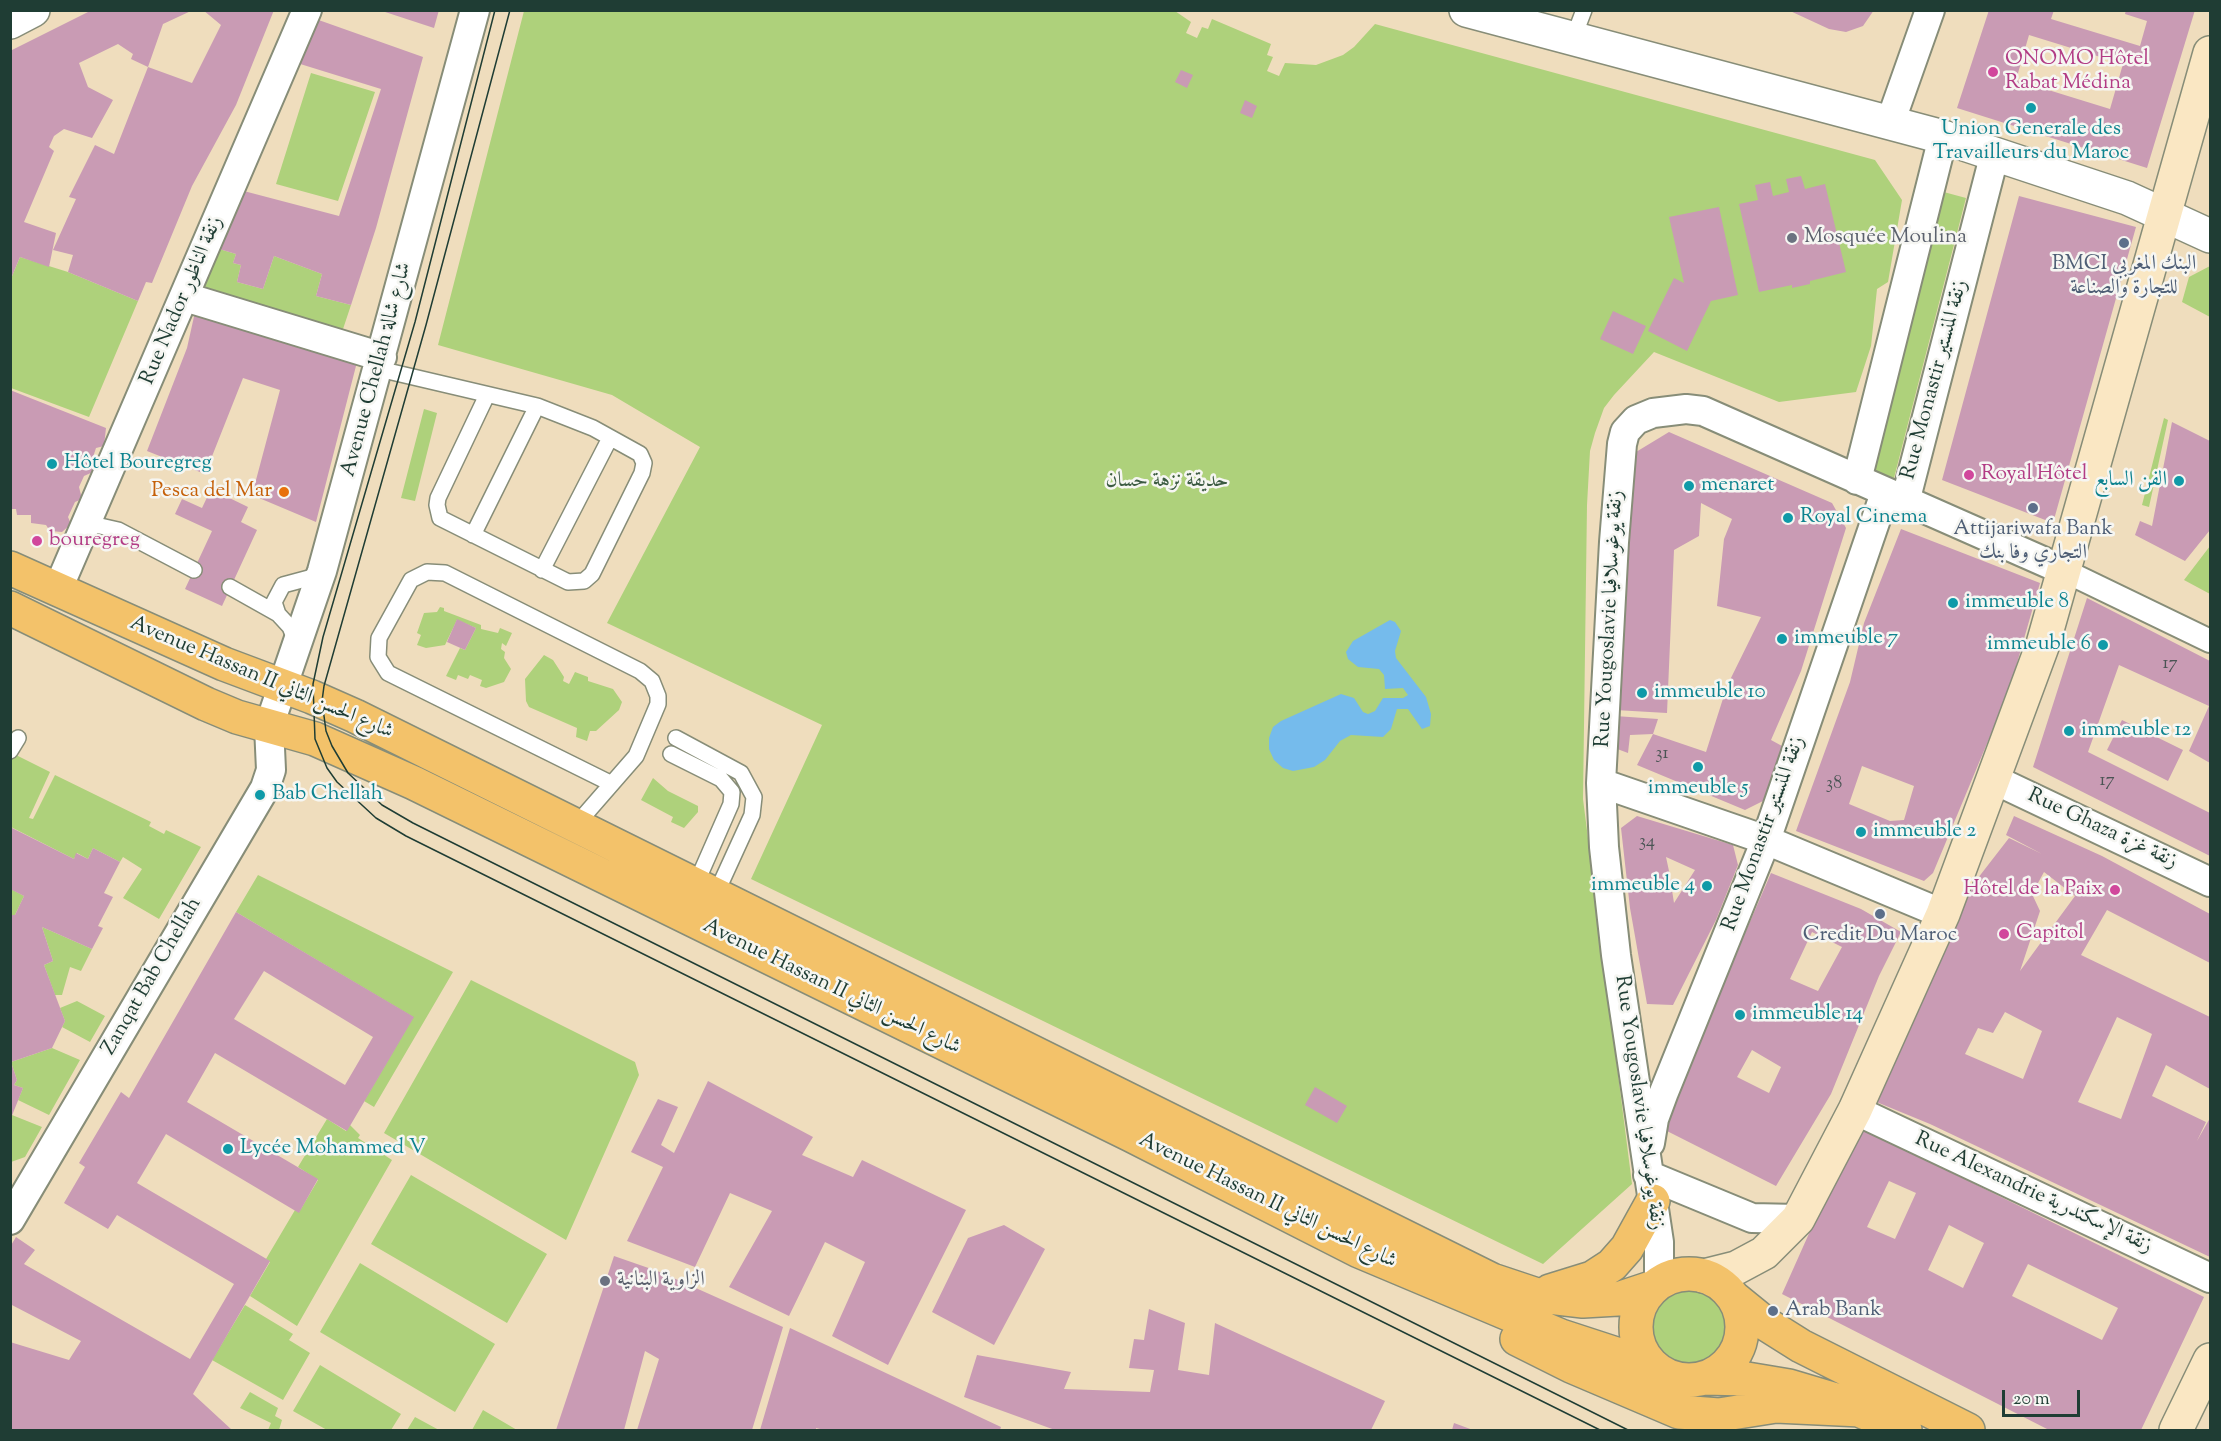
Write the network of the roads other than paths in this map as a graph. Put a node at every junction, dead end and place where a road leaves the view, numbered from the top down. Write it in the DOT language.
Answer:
graph roads {
  1 [pos="33,10"];
  2 [pos="307,10"];
  3 [pos="475,10"];
  4 [pos="1466,10"];
  5 [pos="1930,10"];
  6 [pos="10,22"];
  7 [pos="1579,25"];
  8 [pos="2211,53"];
  9 [pos="1890,123"];
  10 [pos="1943,137"];
  11 [pos="1995,153"];
  12 [pos="2163,214"];
  13 [pos="2211,236"];
  14 [pos="185,297"];
  15 [pos="381,363"];
  16 [pos="487,395"];
  17 [pos="537,406"];
  18 [pos="610,438"];
  19 [pos="1857,480"];
  20 [pos="1895,497"];
  21 [pos="87,523"];
  22 [pos="473,535"];
  23 [pos="10,568"];
  24 [pos="194,570"];
  25 [pos="542,570"];
  26 [pos="2063,570"];
  27 [pos="322,571"];
  28 [pos="230,587"];
  29 [pos="57,591"];
  30 [pos="10,608"];
  31 [pos="278,614"];
  32 [pos="2211,641"];
  33 [pos="297,644"];
  34 [pos="283,687"];
  35 [pos="269,726"];
  36 [pos="676,738"];
  37 [pos="671,753"];
  38 [pos="1993,779"];
  39 [pos="610,783"];
  40 [pos="1601,783"];
  41 [pos="574,826"];
  42 [pos="1766,840"];
  43 [pos="2211,882"];
  44 [pos="705,891"];
  45 [pos="1943,914"];
  46 [pos="1855,1110"];
  47 [pos="1651,1188"];
  48 [pos="10,1220"];
  49 [pos="1798,1220"];
  50 [pos="1359,1251"];
  51 [pos="1704,1276"];
  52 [pos="2211,1278"];
  53 [pos="1655,1285"];
  54 [pos="1540,1296"];
  55 [pos="1734,1298"];
  56 [pos="2211,1359"];
  57 [pos="1653,1366"];
  58 [pos="1704,1378"];
  59 [pos="1861,1410"];
  60 [pos="1715,1423"];
  61 [pos="1905,1431"];
  62 [pos="1968,1431"];
  63 [pos="2176,1431"];
  1 -- 6 [label="street"];
  2 -- 14 [label="street, Rue Nador زنقة الناظور"];
  3 -- 15 [label="street, Avenue Chellah شارع شالة"];
  4 -- 7 [label="street"];
  5 -- 9 [label="street"];
  7 -- 9 [label="street"];
  8 -- 12 [label="main road"];
  9 -- 10 [label="street"];
  10 -- 11 [label="street"];
  10 -- 19 [label="street"];
  11 -- 12 [label="street"];
  11 -- 20 [label="street, Rue Monastir زنقة المنستير"];
  12 -- 13 [label="street"];
  12 -- 26 [label="main road"];
  14 -- 15 [label="street"];
  14 -- 21 [label="street, Rue Nador زنقة الناظور"];
  15 -- 16 [label="lane"];
  15 -- 27 [label="street, Avenue Chellah شارع شالة"];
  16 -- 17 [label="lane"];
  16 -- 22 [label="lane"];
  17 -- 18 [label="lane"];
  17 -- 22 [label="lane"];
  18 -- 25 [label="lane"];
  18 -- 25 [label="lane"];
  19 -- 20 [label="street, Rue Yougoslavie زنقة يوغوسلافيا"];
  19 -- 40 [label="street, Rue Yougoslavie زنقة يوغوسلافيا"];
  20 -- 26 [label="street, Rue Yougoslavie زنقة يوغوسلافيا"];
  20 -- 42 [label="street, Rue Monastir زنقة المنستير"];
  21 -- 24 [label="lane"];
  21 -- 29 [label="street, Rue Nador زنقة الناظور"];
  22 -- 25 [label="lane"];
  23 -- 29 [label="main road, Avenue Hassan II شارع الحسن الثاني"];
  26 -- 32 [label="street"];
  26 -- 38 [label="main road"];
  27 -- 31 [label="lane"];
  27 -- 33 [label="street, Avenue Chellah شارع شالة"];
  28 -- 31 [label="lane"];
  29 -- 34 [label="main road, Avenue Hassan II شارع الحسن الثاني"];
  30 -- 35 [label="main road, Avenue Hassan II شارع الحسن الثاني"];
  31 -- 33 [label="lane"];
  33 -- 34 [label="street, Avenue Chellah شارع شالة"];
  34 -- 35 [label="street, Avenue Chellah شارع شالة"];
  34 -- 41 [label="main road, Avenue Hassan II شارع الحسن الثاني"];
  35 -- 48 [label="street, Zanqat Bab Chellah"];
  35 -- 50 [label="main road, Avenue Hassan II شارع الحسن الثاني"];
  36 -- 44 [label="lane"];
  37 -- 44 [label="lane"];
  38 -- 43 [label="street, Rue Ghaza زنقة غزة"];
  38 -- 45 [label="main road"];
  39 -- 39 [label="lane"];
  39 -- 41 [label="lane"];
  40 -- 42 [label="street"];
  40 -- 47 [label="street, Rue Yougoslavie زنقة يوغوسلافيا"];
  41 -- 44 [label="main road, Avenue Hassan II شارع الحسن الثاني"];
  42 -- 45 [label="street"];
  42 -- 47 [label="street, Rue Monastir زنقة المنستير"];
  44 -- 54 [label="main road, Avenue Hassan II شارع الحسن الثاني"];
  45 -- 46 [label="main road"];
  46 -- 49 [label="main road"];
  46 -- 52 [label="street, Rue Alexandrie زنقة الإسكندرية"];
  47 -- 49 [label="street"];
  47 -- 53 [label="street, Rue Yougoslavie زنقة يوغوسلافيا"];
  47 -- 54 [label="main road"];
  49 -- 51 [label="main road"];
  50 -- 57 [label="main road, Avenue Hassan II شارع الحسن الثاني"];
  50 -- 60 [label="main road"];
  51 -- 53 [label="main road"];
  51 -- 55 [label="main road"];
  53 -- 54 [label="main road, Avenue Hassan II شارع الحسن الثاني"];
  53 -- 57 [label="main road"];
  55 -- 58 [label="main road"];
  55 -- 62 [label="main road"];
  56 -- 63 [label="main road"];
  57 -- 58 [label="main road"];
  58 -- 59 [label="main road"];
  59 -- 60 [label="main road"];
  59 -- 61 [label="main road"];
}
